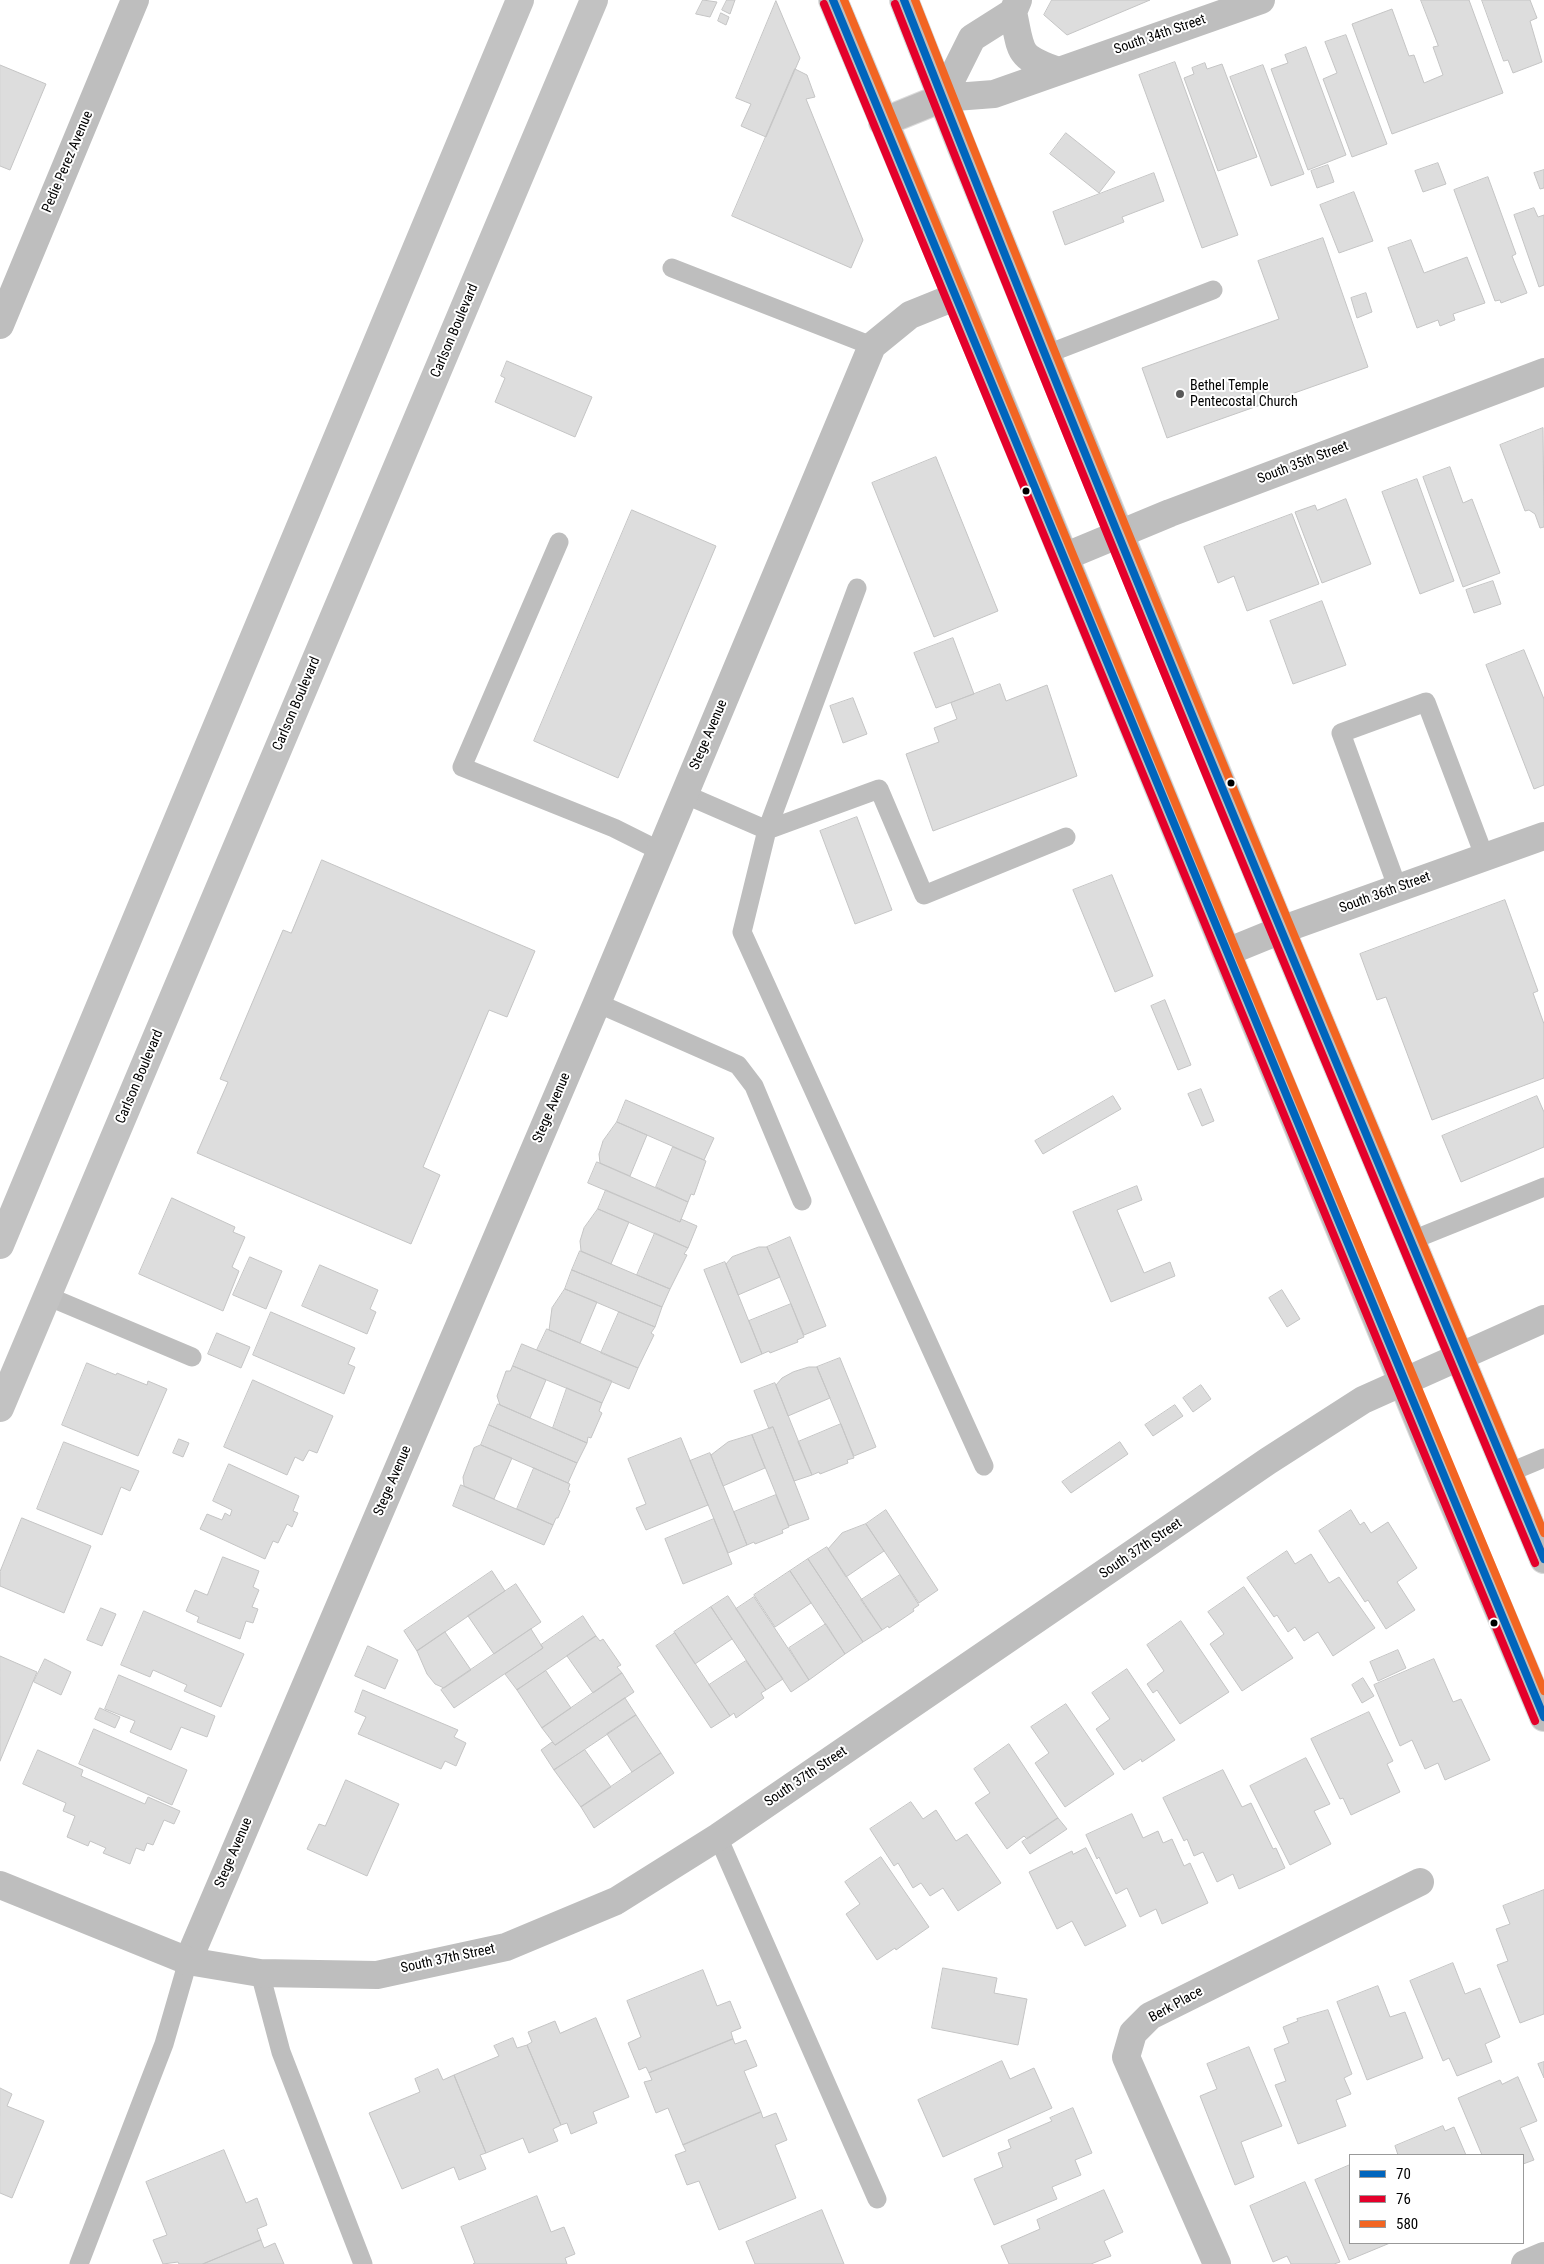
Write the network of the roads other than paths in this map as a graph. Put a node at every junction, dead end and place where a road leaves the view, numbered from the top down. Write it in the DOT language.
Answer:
graph roads {
  1 [pos="135,0"];
  2 [pos="520,0"];
  3 [pos="594,0"];
  4 [pos="833,0"];
  5 [pos="904,0"];
  6 [pos="1261,0"];
  7 [pos="1015,6"];
  8 [pos="1058,71"];
  9 [pos="942,98"];
  10 [pos="883,122"];
  11 [pos="672,268"];
  12 [pos="1213,290"];
  13 [pos="957,296"];
  14 [pos="0,325"];
  15 [pos="872,346"];
  16 [pos="1047,354"];
  17 [pos="1544,372"];
  18 [pos="1120,534"];
  19 [pos="559,542"];
  20 [pos="1064,557"];
  21 [pos="857,588"];
  22 [pos="684,794"];
  23 [pos="767,830"];
  24 [pos="1544,836"];
  25 [pos="1066,837"];
  26 [pos="660,851"];
  27 [pos="1485,858"];
  28 [pos="1398,889"];
  29 [pos="1281,930"];
  30 [pos="1227,952"];
  31 [pos="597,1003"];
  32 [pos="1544,1187"];
  33 [pos="802,1201"];
  34 [pos="1410,1241"];
  35 [pos="0,1245"];
  36 [pos="47,1296"];
  37 [pos="1544,1319"];
  38 [pos="1458,1356"];
  39 [pos="192,1357"];
  40 [pos="1403,1381"];
  41 [pos="0,1408"];
  42 [pos="1544,1458"];
  43 [pos="984,1466"];
  44 [pos="1508,1474"];
  45 [pos="1543,1553"];
  46 [pos="1544,1717"];
  47 [pos="718,1836"];
  48 [pos="1420,1882"];
  49 [pos="0,1885"];
  50 [pos="188,1961"];
  51 [pos="260,1973"];
  52 [pos="877,2199"];
  53 [pos="1544,2256"];
  54 [pos="79,2264"];
  55 [pos="363,2264"];
  56 [pos="1217,2264"];
  57 [pos="1525,2264"];
  1 -- 14 [label="street, Pedie Perez Avenue"];
  2 -- 35 [label="main road"];
  3 -- 36 [label="main road, Carlson Boulevard"];
  4 -- 10 [label="main road"];
  5 -- 9 [label="main road"];
  6 -- 8 [label="street, South 34th Street"];
  7 -- 8 [label="street"];
  7 -- 9 [label="street"];
  8 -- 9 [label="street, South 34th Street"];
  9 -- 10 [label="main road"];
  9 -- 16 [label="main road"];
  10 -- 13 [label="main road"];
  11 -- 15 [label="lane"];
  12 -- 16 [label="lane"];
  13 -- 15 [label="street, Stege Avenue"];
  13 -- 20 [label="main road"];
  15 -- 22 [label="street, Stege Avenue"];
  16 -- 18 [label="main road"];
  17 -- 18 [label="street, South 35th Street"];
  18 -- 20 [label="street, South 35th Street"];
  18 -- 29 [label="main road"];
  19 -- 26 [label="lane"];
  20 -- 30 [label="main road"];
  21 -- 23 [label="lane"];
  22 -- 23 [label="lane"];
  22 -- 26 [label="street, Stege Avenue"];
  23 -- 25 [label="lane"];
  23 -- 43 [label="lane"];
  24 -- 27 [label="street, South 36th Street"];
  26 -- 31 [label="street, Stege Avenue"];
  27 -- 28 [label="street, South 36th Street"];
  27 -- 28 [label="lane"];
  28 -- 29 [label="street, South 36th Street"];
  29 -- 30 [label="street, South 36th Street"];
  29 -- 34 [label="main road"];
  30 -- 40 [label="main road"];
  31 -- 33 [label="lane"];
  31 -- 50 [label="street, Stege Avenue"];
  32 -- 34 [label="lane"];
  34 -- 38 [label="main road"];
  36 -- 39 [label="lane"];
  36 -- 41 [label="main road, Carlson Boulevard"];
  37 -- 38 [label="street, South 37th Street"];
  38 -- 40 [label="street, South 37th Street"];
  38 -- 44 [label="main road"];
  40 -- 46 [label="main road"];
  40 -- 47 [label="street, South 37th Street"];
  42 -- 44 [label="lane"];
  44 -- 45 [label="main road"];
  47 -- 51 [label="street, South 37th Street"];
  47 -- 52 [label="lane"];
  48 -- 56 [label="street, Berk Place"];
  49 -- 50 [label="street, South 37th Street"];
  50 -- 51 [label="street, South 37th Street"];
  50 -- 54 [label="lane"];
  51 -- 55 [label="lane"];
  53 -- 57 [label="street"];
}
